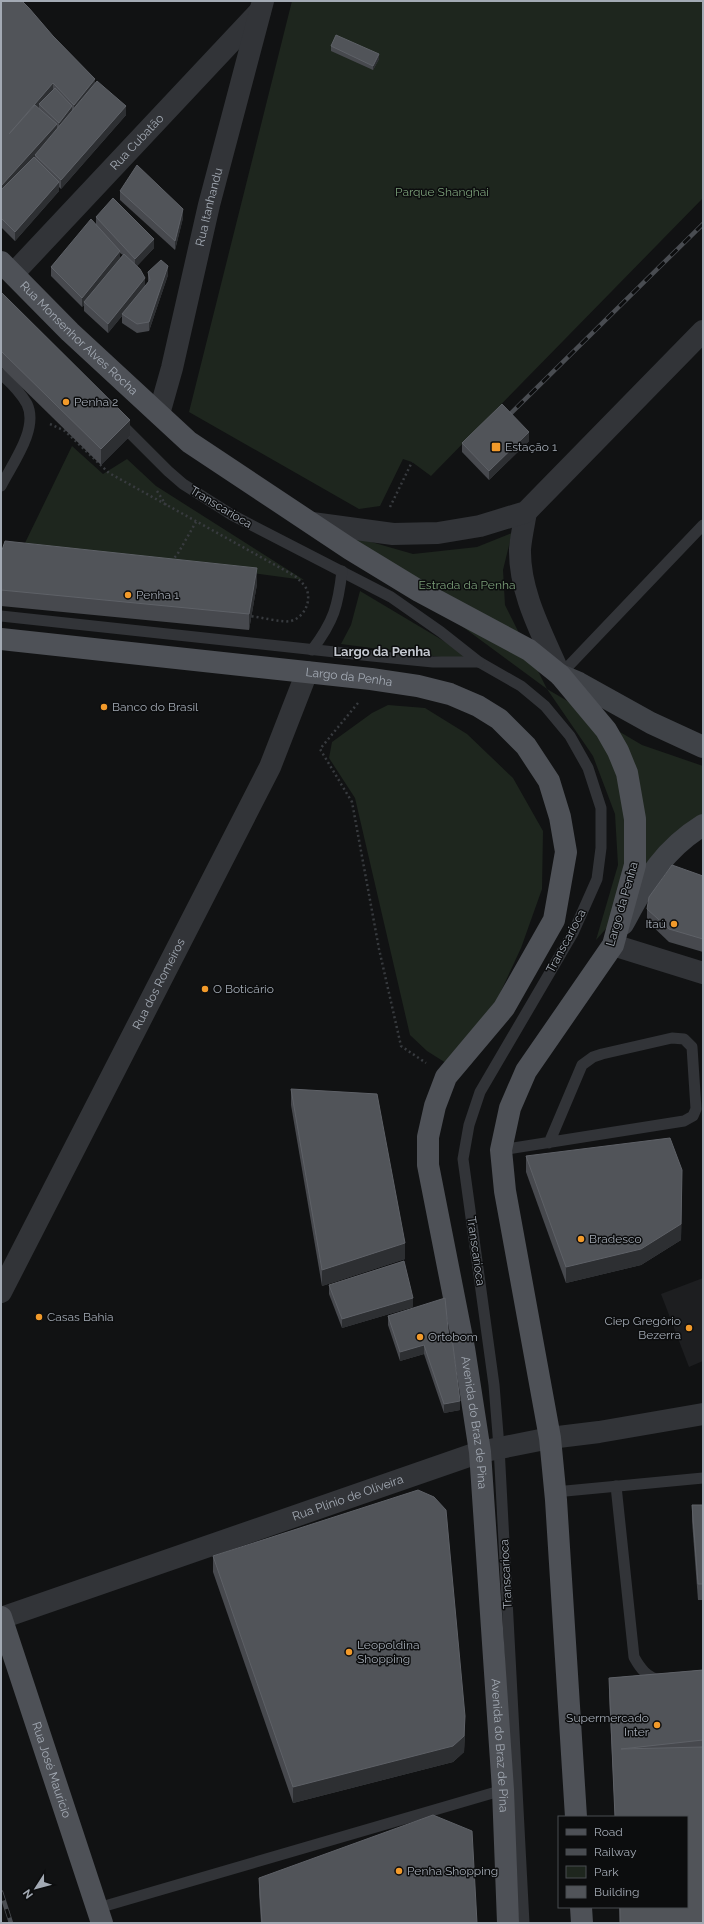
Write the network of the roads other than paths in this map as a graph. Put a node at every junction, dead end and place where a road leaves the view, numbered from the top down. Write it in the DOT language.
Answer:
graph roads {
  1 [pos="262,5"];
  2 [pos="7,268"];
  3 [pos="703,331"];
  4 [pos="4,376"];
  5 [pos="158,414"];
  6 [pos="112,415"];
  7 [pos="1,486"];
  8 [pos="526,512"];
  9 [pos="312,523"];
  10 [pos="703,525"];
  11 [pos="342,571"];
  12 [pos="1,616"];
  13 [pos="1,640"];
  14 [pos="312,650"];
  15 [pos="479,662"];
  16 [pos="307,672"];
  17 [pos="560,675"];
  18 [pos="703,747"];
  19 [pos="703,825"];
  20 [pos="560,890"];
  21 [pos="613,945"];
  22 [pos="703,973"];
  23 [pos="549,1143"];
  24 [pos="501,1150"];
  25 [pos="1,1292"];
  26 [pos="703,1414"];
  27 [pos="550,1438"];
  28 [pos="489,1449"];
  29 [pos="703,1478"];
  30 [pos="616,1486"];
  31 [pos="555,1492"];
  32 [pos="1,1617"];
  33 [pos="674,1681"];
  34 [pos="503,1790"];
  35 [pos="576,1816"];
  36 [pos="581,1908"];
  37 [pos="100,1916"];
  38 [pos="508,1923"];
  39 [pos="524,1923"];
  40 [pos="582,1923"];
  1 -- 2 [label="street, Rua Cubatão"];
  1 -- 5 [label="street, Rua Itanhandu"];
  2 -- 5 [label="main road, Rua Monsenhor Alves Rocha"];
  3 -- 8 [label="street"];
  4 -- 7 [label="lane"];
  5 -- 9 [label="main road, Largo da Penha"];
  6 -- 11 [label="lane, Transcarioca"];
  8 -- 9 [label="street, Largo da Penha"];
  8 -- 17 [label="street, Largo da Penha"];
  9 -- 17 [label="main road, Largo da Penha"];
  10 -- 17 [label="lane"];
  11 -- 14 [label="lane"];
  11 -- 15 [label="lane, Transcarioca"];
  12 -- 14 [label="lane, Transcarioca"];
  13 -- 16 [label="main road, Largo da Penha"];
  14 -- 15 [label="lane, Transcarioca"];
  15 -- 28 [label="lane, Transcarioca"];
  16 -- 20 [label="main road, Largo da Penha"];
  16 -- 25 [label="street, Rua dos Romeiros"];
  17 -- 18 [label="street, Largo da Penha"];
  17 -- 21 [label="main road, Largo da Penha"];
  19 -- 21 [label="street"];
  20 -- 28 [label="main road, Avenida do Braz de Pina"];
  21 -- 22 [label="street"];
  21 -- 24 [label="main road, Largo da Penha"];
  23 -- 23 [label="lane"];
  23 -- 24 [label="lane"];
  24 -- 27 [label="main road"];
  26 -- 27 [label="street, Rua Plínio de Oliveira"];
  27 -- 28 [label="street, Rua Plínio de Oliveira"];
  27 -- 31 [label="main road"];
  28 -- 32 [label="street, Rua Plínio de Oliveira"];
  28 -- 34 [label="main road, Avenida do Braz de Pina"];
  28 -- 39 [label="lane, Transcarioca"];
  29 -- 30 [label="lane"];
  30 -- 31 [label="lane"];
  30 -- 33 [label="lane"];
  31 -- 35 [label="main road"];
  32 -- 37 [label="main road, Rua José Maurício"];
  34 -- 37 [label="lane"];
  34 -- 38 [label="main road, Avenida do Braz de Pina"];
  36 -- 40 [label="main road"];
}
